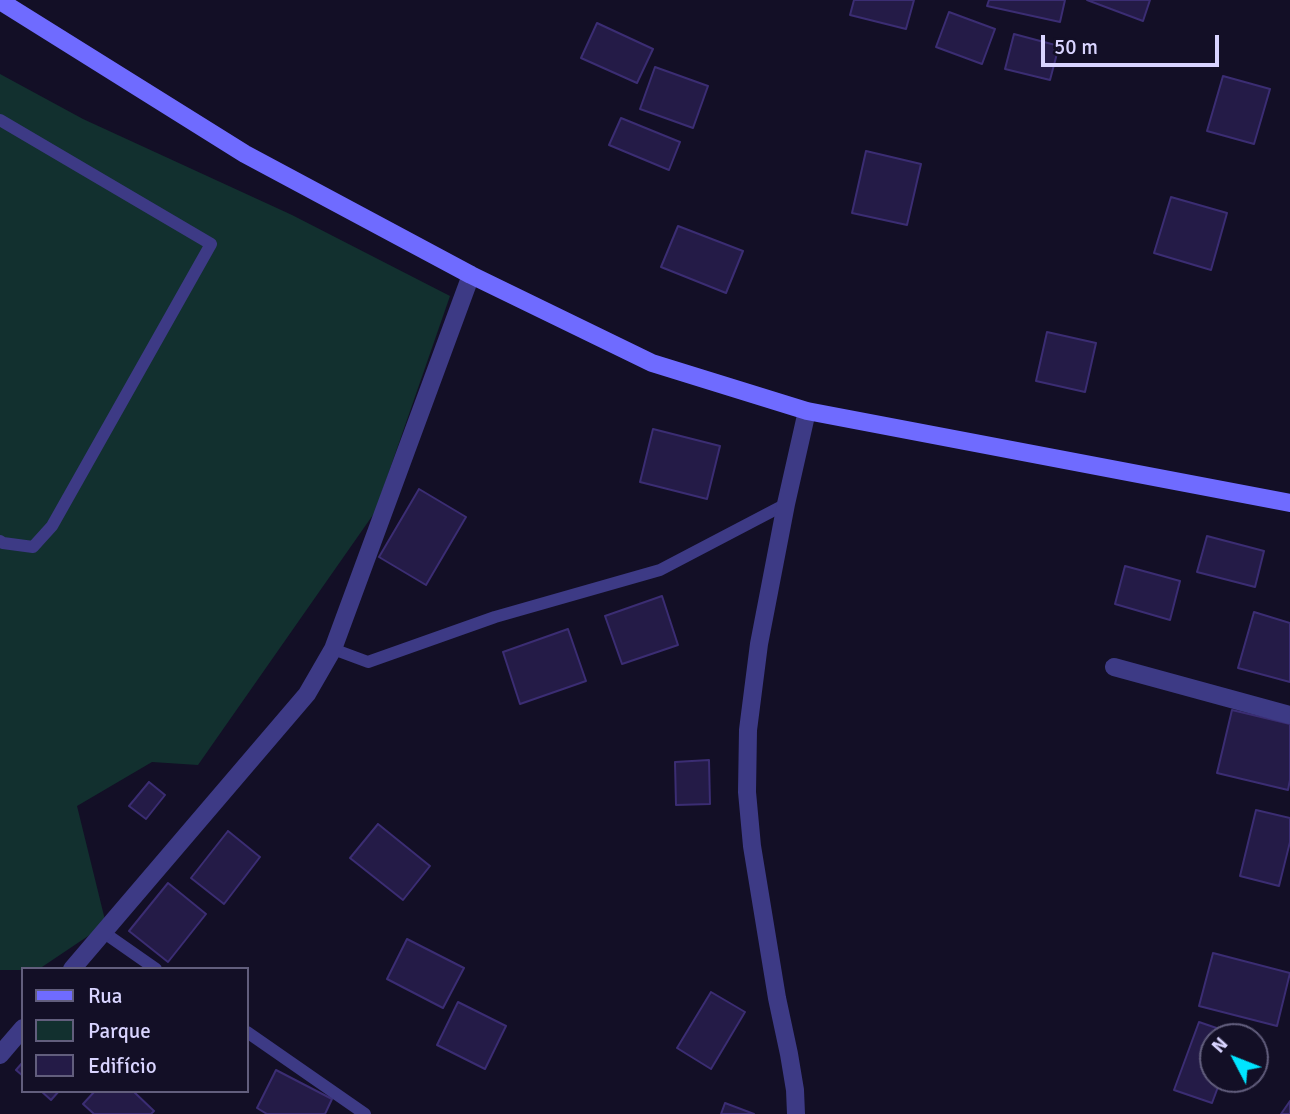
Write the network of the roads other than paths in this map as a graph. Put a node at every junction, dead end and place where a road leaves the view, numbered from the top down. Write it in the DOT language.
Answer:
graph roads {
  1 [pos="0,1"];
  2 [pos="0,120"];
  3 [pos="471,275"];
  4 [pos="807,411"];
  5 [pos="1290,503"];
  6 [pos="786,504"];
  7 [pos="0,541"];
  8 [pos="333,649"];
  9 [pos="1114,667"];
  10 [pos="1290,715"];
  11 [pos="103,932"];
  12 [pos="74,967"];
  13 [pos="153,967"];
  14 [pos="21,1030"];
  15 [pos="248,1033"];
  16 [pos="0,1055"];
  17 [pos="365,1114"];
  18 [pos="796,1114"];
  1 -- 3 [label="street"];
  2 -- 7 [label="lane"];
  3 -- 4 [label="street"];
  3 -- 8 [label="street"];
  4 -- 5 [label="street"];
  4 -- 6 [label="street"];
  6 -- 8 [label="lane"];
  6 -- 18 [label="street"];
  8 -- 11 [label="street"];
  9 -- 10 [label="street"];
  11 -- 12 [label="street"];
  11 -- 13 [label="lane"];
  14 -- 16 [label="street"];
  15 -- 17 [label="lane"];
}
